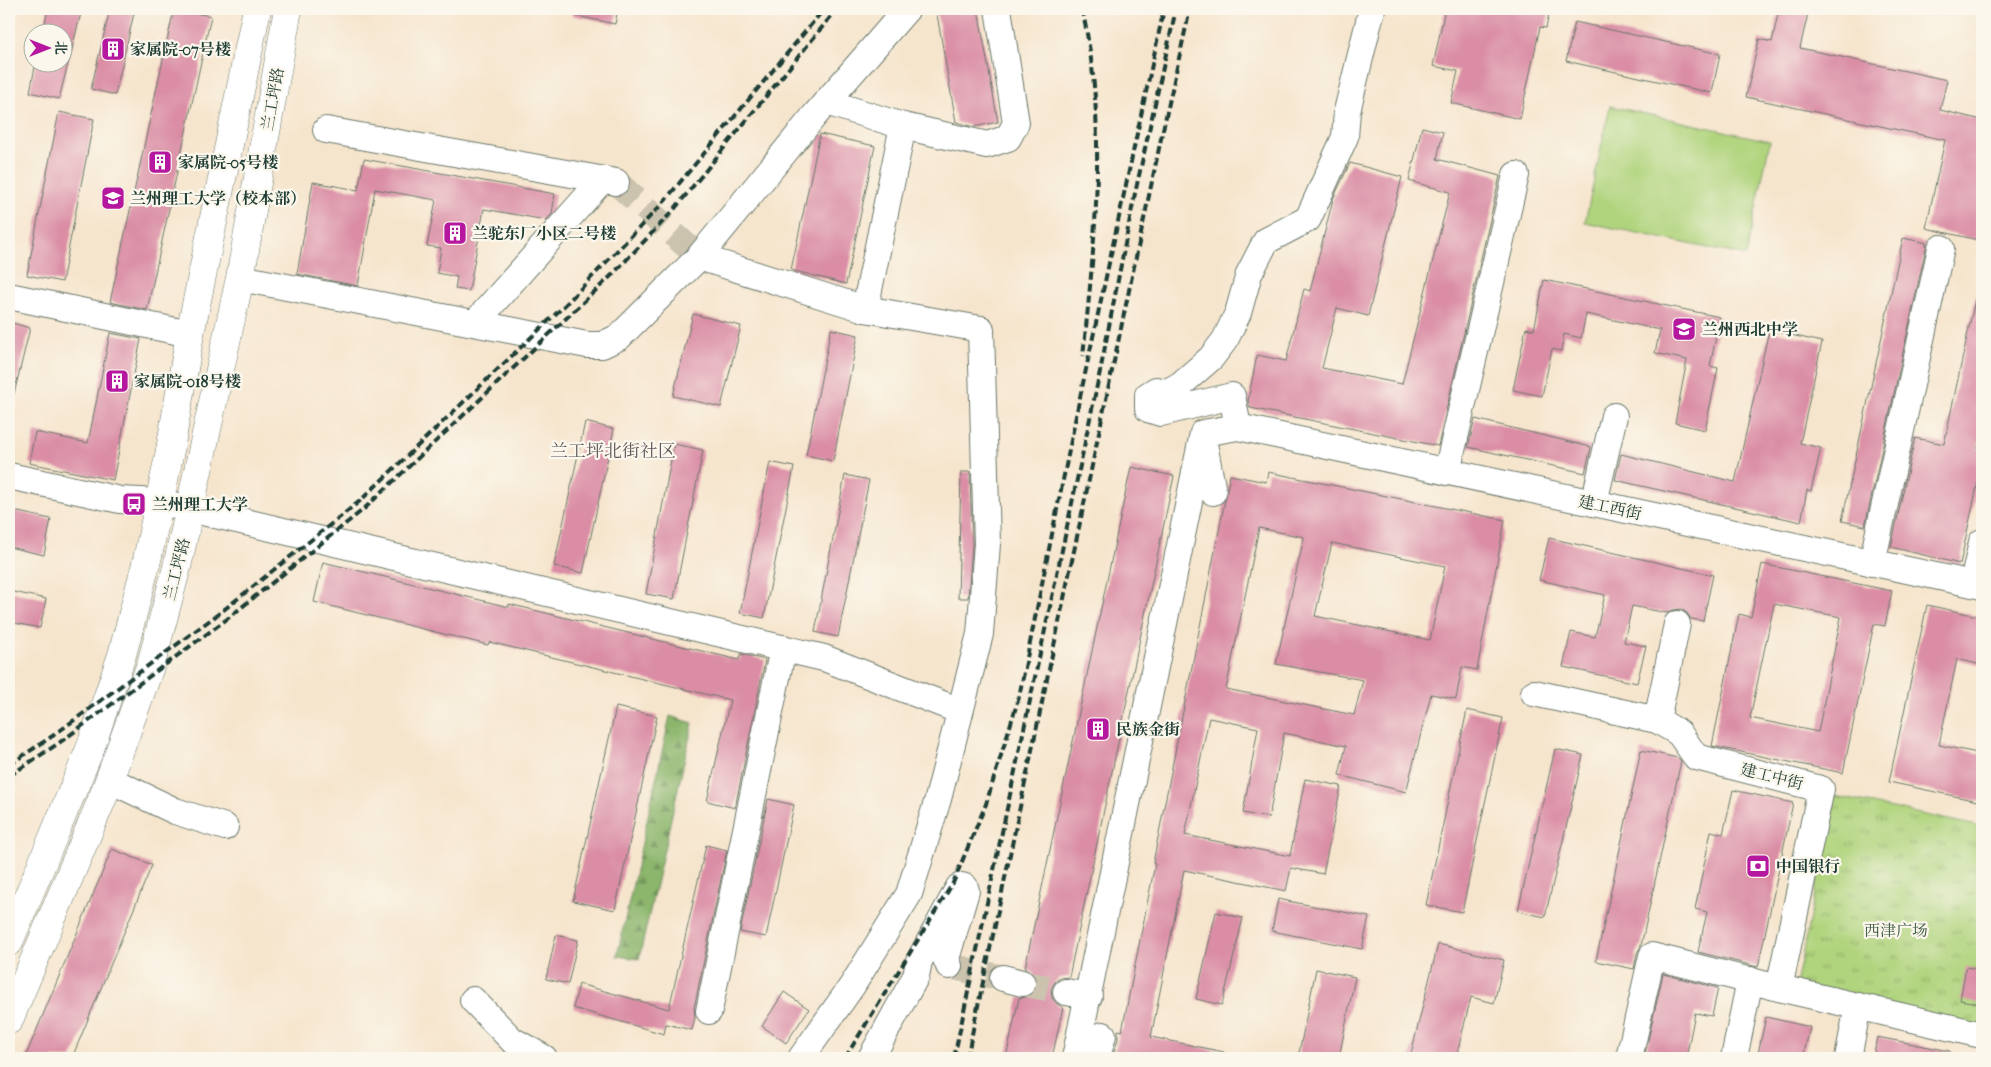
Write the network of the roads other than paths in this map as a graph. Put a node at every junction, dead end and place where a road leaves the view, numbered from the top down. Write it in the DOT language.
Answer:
graph roads {
  1 [pos="257,9"];
  2 [pos="288,9"];
  3 [pos="907,9"];
  4 [pos="998,9"];
  5 [pos="1372,9"];
  6 [pos="826,102"];
  7 [pos="903,126"];
  8 [pos="326,130"];
  9 [pos="1516,175"];
  10 [pos="1941,248"];
  11 [pos="699,257"];
  12 [pos="240,278"];
  13 [pos="9,296"];
  14 [pos="865,309"];
  15 [pos="474,324"];
  16 [pos="190,334"];
  17 [pos="1614,416"];
  18 [pos="1238,427"];
  19 [pos="1203,433"];
  20 [pos="1447,472"];
  21 [pos="9,476"];
  22 [pos="1213,492"];
  23 [pos="160,502"];
  24 [pos="1594,503"];
  25 [pos="190,510"];
  26 [pos="1982,542"];
  27 [pos="1872,562"];
  28 [pos="1977,585"];
  29 [pos="1678,624"];
  30 [pos="784,648"];
  31 [pos="1534,693"];
  32 [pos="960,711"];
  33 [pos="1657,720"];
  34 [pos="110,780"];
  35 [pos="225,827"];
  36 [pos="9,942"];
  37 [pos="949,966"];
  38 [pos="1750,980"];
  39 [pos="1779,988"];
  40 [pos="473,1000"];
  41 [pos="1858,1006"];
  42 [pos="709,1011"];
  43 [pos="9,1020"];
  44 [pos="1982,1035"];
  45 [pos="544,1058"];
  46 [pos="801,1058"];
  47 [pos="871,1058"];
  48 [pos="1075,1058"];
  49 [pos="1629,1058"];
  50 [pos="1734,1058"];
  51 [pos="1848,1058"];
  1 -- 16 [label="highway, 兰工坪路"];
  2 -- 12 [label="highway, 兰工坪路"];
  3 -- 6 [label="street"];
  4 -- 7 [label="street"];
  5 -- 18 [label="street"];
  6 -- 7 [label="street"];
  6 -- 11 [label="street"];
  7 -- 14 [label="street"];
  8 -- 15 [label="street"];
  9 -- 20 [label="street"];
  10 -- 27 [label="street"];
  11 -- 14 [label="street"];
  11 -- 15 [label="street"];
  12 -- 15 [label="street"];
  12 -- 25 [label="highway, 兰工坪路"];
  13 -- 16 [label="street"];
  14 -- 32 [label="street"];
  16 -- 23 [label="highway, 兰工坪路"];
  17 -- 24 [label="street"];
  18 -- 19 [label="street"];
  18 -- 20 [label="street, 建工西街"];
  19 -- 22 [label="street"];
  19 -- 48 [label="street"];
  20 -- 24 [label="street, 建工西街"];
  21 -- 23 [label="street"];
  23 -- 25 [label="street"];
  23 -- 36 [label="highway, 兰工坪路"];
  24 -- 27 [label="street, 建工西街"];
  25 -- 30 [label="street"];
  25 -- 34 [label="highway, 兰工坪路"];
  26 -- 28 [label="street"];
  27 -- 28 [label="street, 建工西街"];
  29 -- 33 [label="street"];
  30 -- 32 [label="street"];
  30 -- 42 [label="street"];
  31 -- 33 [label="street, 建工中街"];
  32 -- 46 [label="street"];
  33 -- 39 [label="street, 建工中街"];
  34 -- 35 [label="street"];
  34 -- 43 [label="highway, 兰工坪路"];
  37 -- 47 [label="street"];
  38 -- 39 [label="street"];
  38 -- 49 [label="street"];
  38 -- 50 [label="street"];
  39 -- 41 [label="street"];
  40 -- 45 [label="street"];
  41 -- 44 [label="street"];
  41 -- 51 [label="street"];
}
